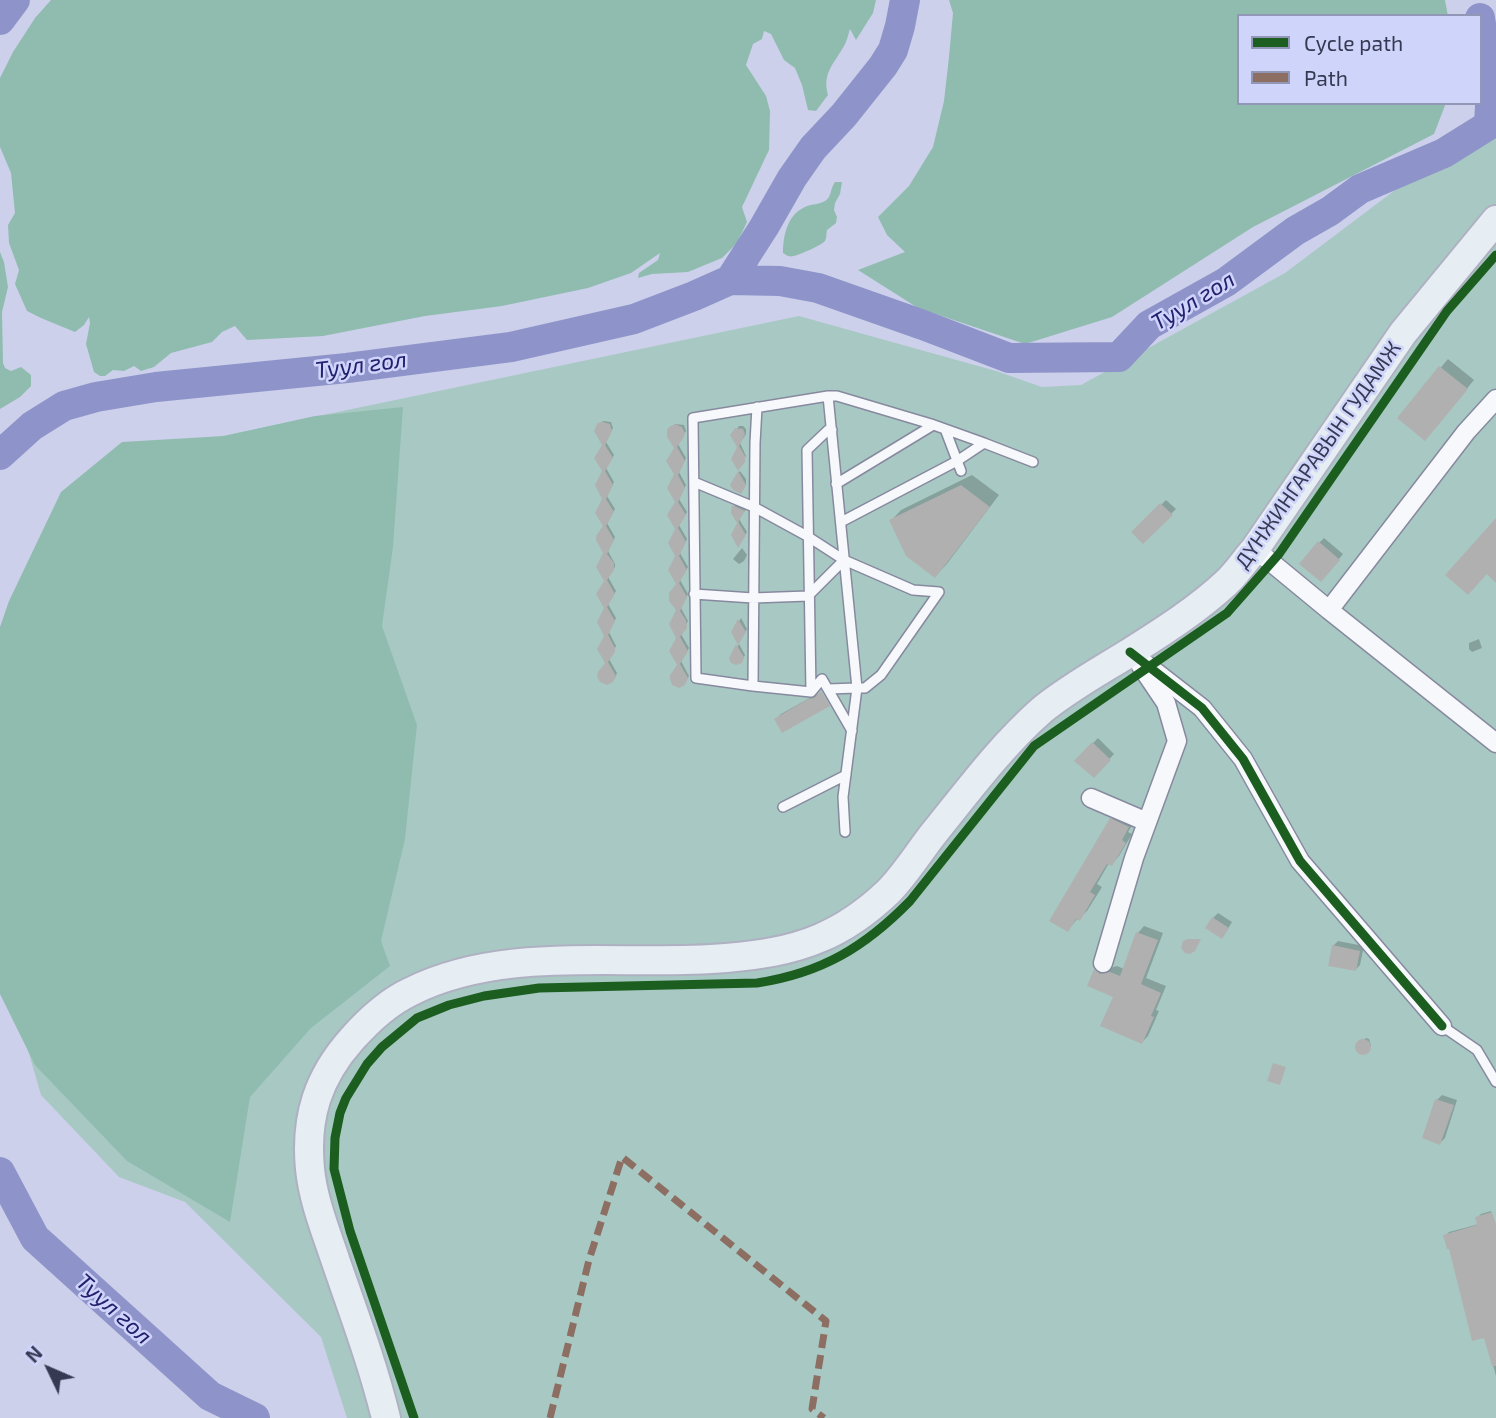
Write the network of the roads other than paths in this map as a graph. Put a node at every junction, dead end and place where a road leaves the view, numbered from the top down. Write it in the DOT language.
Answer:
graph roads {
  1 [pos="1496,220"];
  2 [pos="828,396"];
  3 [pos="1496,398"];
  4 [pos="757,407"];
  5 [pos="931,424"];
  6 [pos="945,429"];
  7 [pos="831,430"];
  8 [pos="985,443"];
  9 [pos="957,461"];
  10 [pos="1033,462"];
  11 [pos="961,471"];
  12 [pos="694,482"];
  13 [pos="836,484"];
  14 [pos="754,507"];
  15 [pos="841,522"];
  16 [pos="807,536"];
  17 [pos="1255,549"];
  18 [pos="844,560"];
  19 [pos="694,594"];
  20 [pos="808,596"];
  21 [pos="753,597"];
  22 [pos="1329,610"];
  23 [pos="1130,652"];
  24 [pos="753,687"];
  25 [pos="857,688"];
  26 [pos="828,689"];
  27 [pos="811,692"];
  28 [pos="852,731"];
  29 [pos="1496,743"];
  30 [pos="846,775"];
  31 [pos="1091,798"];
  32 [pos="783,807"];
  33 [pos="1147,822"];
  34 [pos="845,832"];
  35 [pos="1103,963"];
  36 [pos="1442,1026"];
  37 [pos="1496,1082"];
  38 [pos="386,1418"];
  1 -- 17 [label="main road, ДҮНЖИНГАРАВЫН ГУДАМЖ"];
  2 -- 4 [label="lane"];
  2 -- 5 [label="lane"];
  2 -- 7 [label="lane"];
  3 -- 22 [label="street"];
  4 -- 12 [label="lane"];
  4 -- 14 [label="lane"];
  5 -- 6 [label="lane"];
  5 -- 13 [label="lane"];
  6 -- 8 [label="lane"];
  6 -- 9 [label="lane"];
  7 -- 13 [label="lane"];
  7 -- 16 [label="lane"];
  8 -- 9 [label="lane"];
  8 -- 10 [label="lane"];
  9 -- 11 [label="lane"];
  9 -- 15 [label="lane"];
  12 -- 14 [label="lane"];
  12 -- 19 [label="lane"];
  13 -- 15 [label="lane"];
  14 -- 16 [label="lane"];
  14 -- 21 [label="lane"];
  15 -- 18 [label="lane"];
  16 -- 18 [label="lane"];
  16 -- 20 [label="lane"];
  17 -- 22 [label="street"];
  17 -- 23 [label="main road, ДҮНЖИНГАРАВЫН ГУДАМЖ"];
  18 -- 20 [label="lane"];
  18 -- 25 [label="lane"];
  18 -- 25 [label="lane"];
  19 -- 21 [label="lane"];
  19 -- 24 [label="lane"];
  20 -- 21 [label="lane"];
  20 -- 27 [label="lane"];
  21 -- 24 [label="lane"];
  22 -- 29 [label="street"];
  23 -- 33 [label="street"];
  23 -- 36 [label="street"];
  23 -- 38 [label="main road, ДҮНЖИНГАРАВЫН ГУДАМЖ"];
  24 -- 27 [label="lane"];
  25 -- 26 [label="lane"];
  25 -- 28 [label="lane"];
  26 -- 27 [label="lane"];
  26 -- 28 [label="lane"];
  28 -- 30 [label="lane"];
  30 -- 32 [label="lane"];
  30 -- 34 [label="lane"];
  31 -- 33 [label="street"];
  33 -- 35 [label="street"];
  36 -- 37 [label="lane"];
}
